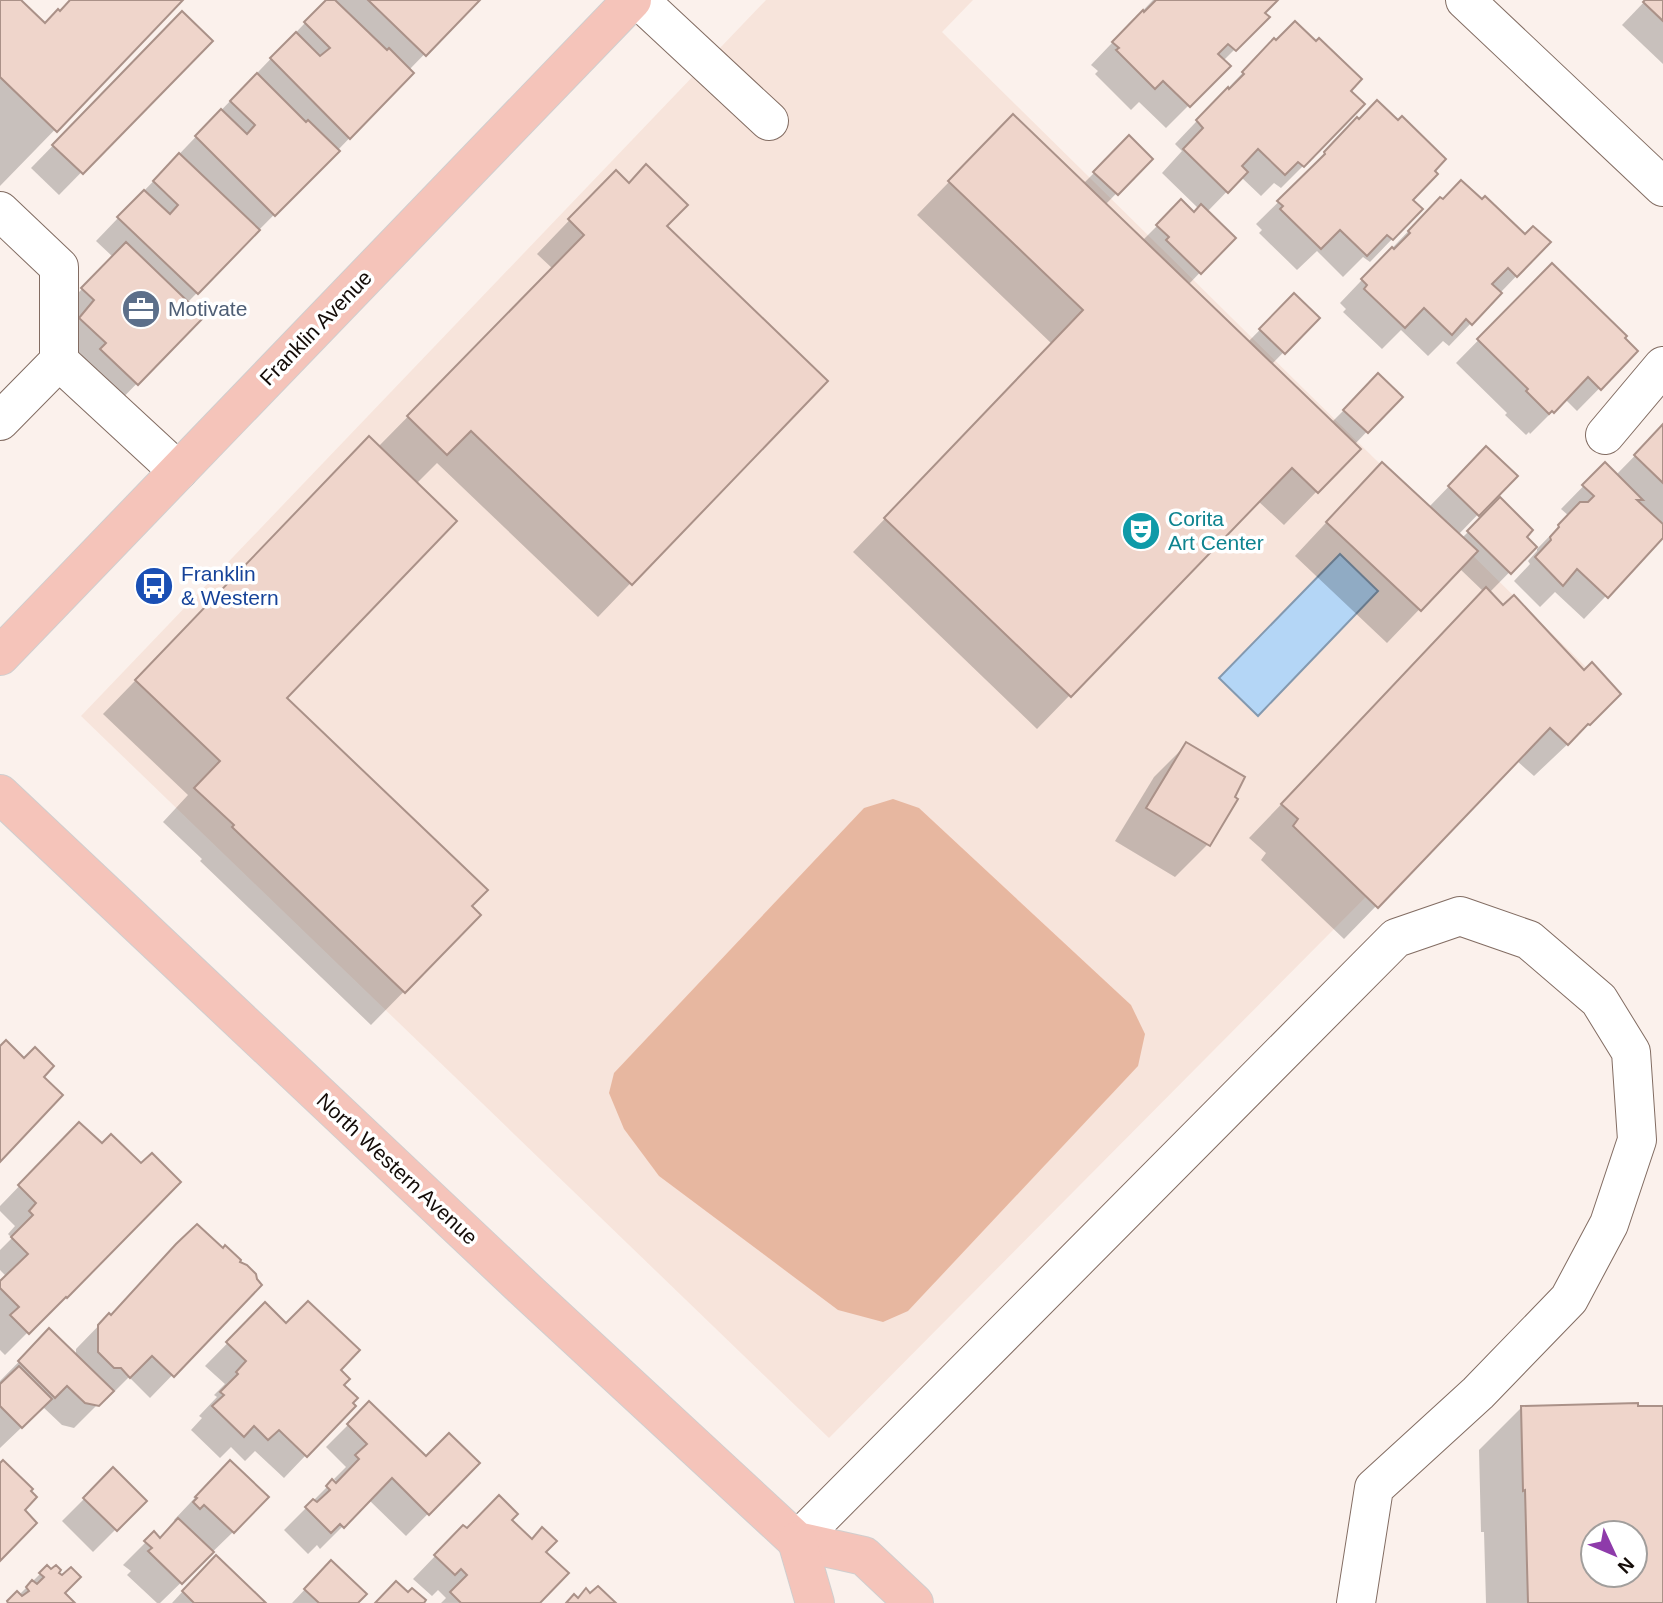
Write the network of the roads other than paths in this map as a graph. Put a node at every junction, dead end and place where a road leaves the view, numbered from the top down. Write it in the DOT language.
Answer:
graph roads {
  1 [pos="632,0"];
  2 [pos="639,0"];
  3 [pos="1465,0"];
  4 [pos="769,121"];
  5 [pos="1663,187"];
  6 [pos="0,211"];
  7 [pos="59,361"];
  8 [pos="1663,366"];
  9 [pos="0,421"];
  10 [pos="1605,435"];
  11 [pos="178,471"];
  12 [pos="0,656"];
  13 [pos="0,794"];
  14 [pos="797,1541"];
  15 [pos="815,1603"];
  16 [pos="914,1603"];
  17 [pos="1356,1603"];
  1 -- 11 [label="main road, Franklin Avenue"];
  2 -- 4 [label="street"];
  3 -- 5 [label="street"];
  6 -- 7 [label="street"];
  7 -- 9 [label="street"];
  7 -- 11 [label="street"];
  8 -- 10 [label="street"];
  11 -- 12 [label="main road, Franklin Avenue"];
  13 -- 14 [label="main road, North Western Avenue"];
  14 -- 15 [label="main road"];
  14 -- 16 [label="main road"];
  14 -- 17 [label="street"];
}
